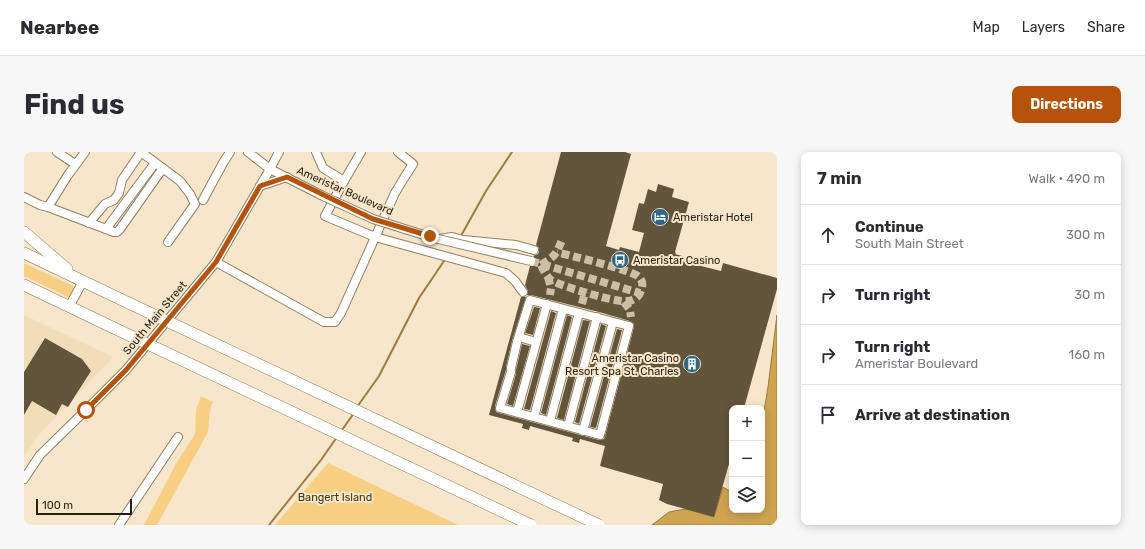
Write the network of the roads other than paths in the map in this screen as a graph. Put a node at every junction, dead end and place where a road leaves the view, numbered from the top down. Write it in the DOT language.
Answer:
graph roads {
  1 [pos="57,152"];
  2 [pos="85,152"];
  3 [pos="141,152"];
  4 [pos="230,152"];
  5 [pos="248,152"];
  6 [pos="279,152"];
  7 [pos="316,152"];
  8 [pos="361,152"];
  9 [pos="398,152"];
  10 [pos="155,162"];
  11 [pos="76,164"];
  12 [pos="163,168"];
  13 [pos="270,169"];
  14 [pos="288,178"];
  15 [pos="344,181"];
  16 [pos="260,186"];
  17 [pos="24,198"];
  18 [pos="203,200"];
  19 [pos="48,207"];
  20 [pos="89,223"];
  21 [pos="106,229"];
  22 [pos="24,232"];
  23 [pos="375,237"];
  24 [pos="439,239"];
  25 [pos="168,242"];
  26 [pos="534,250"];
  27 [pos="24,253"];
  28 [pos="216,262"];
  29 [pos="531,262"];
  30 [pos="80,280"];
  31 [pos="24,285"];
  32 [pos="24,292"];
  33 [pos="523,292"];
  34 [pos="57,301"];
  35 [pos="547,304"];
  36 [pos="69,307"];
  37 [pos="563,309"];
  38 [pos="579,313"];
  39 [pos="597,317"];
  40 [pos="613,322"];
  41 [pos="519,337"];
  42 [pos="536,342"];
  43 [pos="517,412"];
  44 [pos="534,417"];
  45 [pos="550,421"];
  46 [pos="568,426"];
  47 [pos="583,431"];
  48 [pos="178,437"];
  49 [pos="24,479"];
  50 [pos="119,525"];
  51 [pos="531,525"];
  52 [pos="599,525"];
  1 -- 11 [label="street"];
  2 -- 11 [label="street"];
  3 -- 10 [label="street"];
  3 -- 20 [label="street"];
  4 -- 18 [label="street"];
  5 -- 13 [label="street, Ameristar Boulevard"];
  6 -- 13 [label="street, South Main Street"];
  7 -- 15 [label="street"];
  8 -- 15 [label="street"];
  9 -- 23 [label="street"];
  10 -- 12 [label="street"];
  10 -- 21 [label="street"];
  11 -- 19 [label="street"];
  12 -- 21 [label="street"];
  12 -- 25 [label="street"];
  13 -- 14 [label="street, Ameristar Boulevard"];
  13 -- 16 [label="street, South Main Street"];
  14 -- 16 [label="street"];
  14 -- 24 [label="street, Ameristar Boulevard, bridge"];
  15 -- 23 [label="street"];
  16 -- 28 [label="street, South Main Street"];
  17 -- 19 [label="street"];
  19 -- 20 [label="street"];
  20 -- 21 [label="street"];
  22 -- 30 [label="highway"];
  23 -- 28 [label="street"];
  23 -- 33 [label="street"];
  24 -- 26 [label="street"];
  24 -- 29 [label="street, Ameristar Boulevard, bridge"];
  27 -- 30 [label="highway"];
  28 -- 49 [label="street, South Main Street"];
  30 -- 36 [label="street"];
  30 -- 52 [label="highway, bridge"];
  31 -- 34 [label="highway"];
  32 -- 34 [label="highway"];
  34 -- 36 [label="highway"];
  35 -- 37 [label="street"];
  35 -- 41 [label="street"];
  35 -- 42 [label="street"];
  36 -- 51 [label="highway, bridge"];
  37 -- 38 [label="street"];
  37 -- 44 [label="street"];
  38 -- 39 [label="street"];
  38 -- 45 [label="street"];
  39 -- 40 [label="street"];
  39 -- 46 [label="street"];
  40 -- 47 [label="street"];
  40 -- 47 [label="street"];
  41 -- 42 [label="street"];
  41 -- 43 [label="street"];
  42 -- 43 [label="street"];
  43 -- 44 [label="street"];
  44 -- 45 [label="street"];
  45 -- 46 [label="street"];
  46 -- 47 [label="street"];
  48 -- 50 [label="street"];
}
